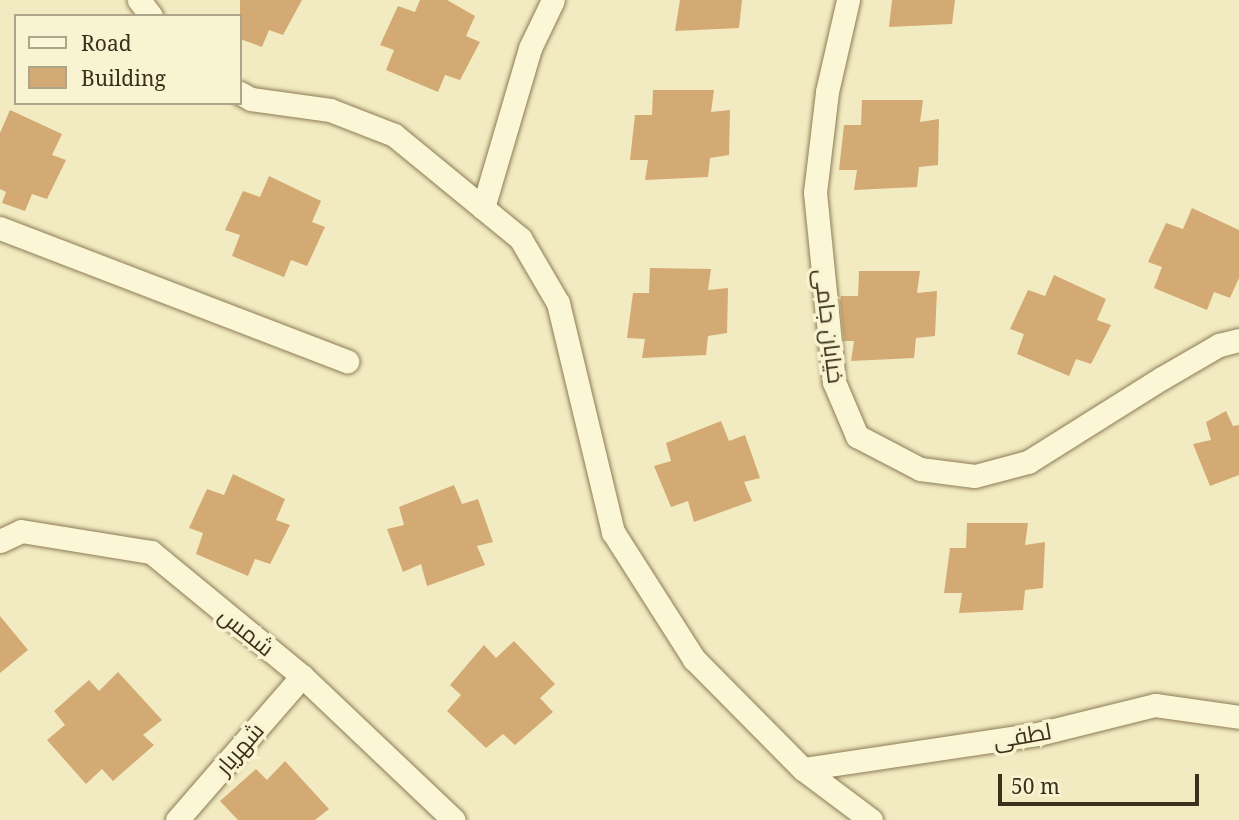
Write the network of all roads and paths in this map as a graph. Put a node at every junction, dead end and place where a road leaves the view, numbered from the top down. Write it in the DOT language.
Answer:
graph roads {
  1 [pos="553,0"];
  2 [pos="848,0"];
  3 [pos="242,94"];
  4 [pos="483,208"];
  5 [pos="0,228"];
  6 [pos="1239,340"];
  7 [pos="347,361"];
  8 [pos="0,541"];
  9 [pos="302,676"];
  10 [pos="1239,717"];
  11 [pos="803,769"];
  12 [pos="177,820"];
  13 [pos="454,820"];
  14 [pos="871,820"];
  1 -- 4 [label="street"];
  2 -- 6 [label="street, خیابان جامی"];
  3 -- 4 [label="street"];
  4 -- 11 [label="street"];
  5 -- 7 [label="street"];
  8 -- 9 [label="street, شمس"];
  9 -- 12 [label="street, شهریار"];
  9 -- 13 [label="street, شمس"];
  10 -- 11 [label="street, لطفی"];
  11 -- 14 [label="street"];
}
